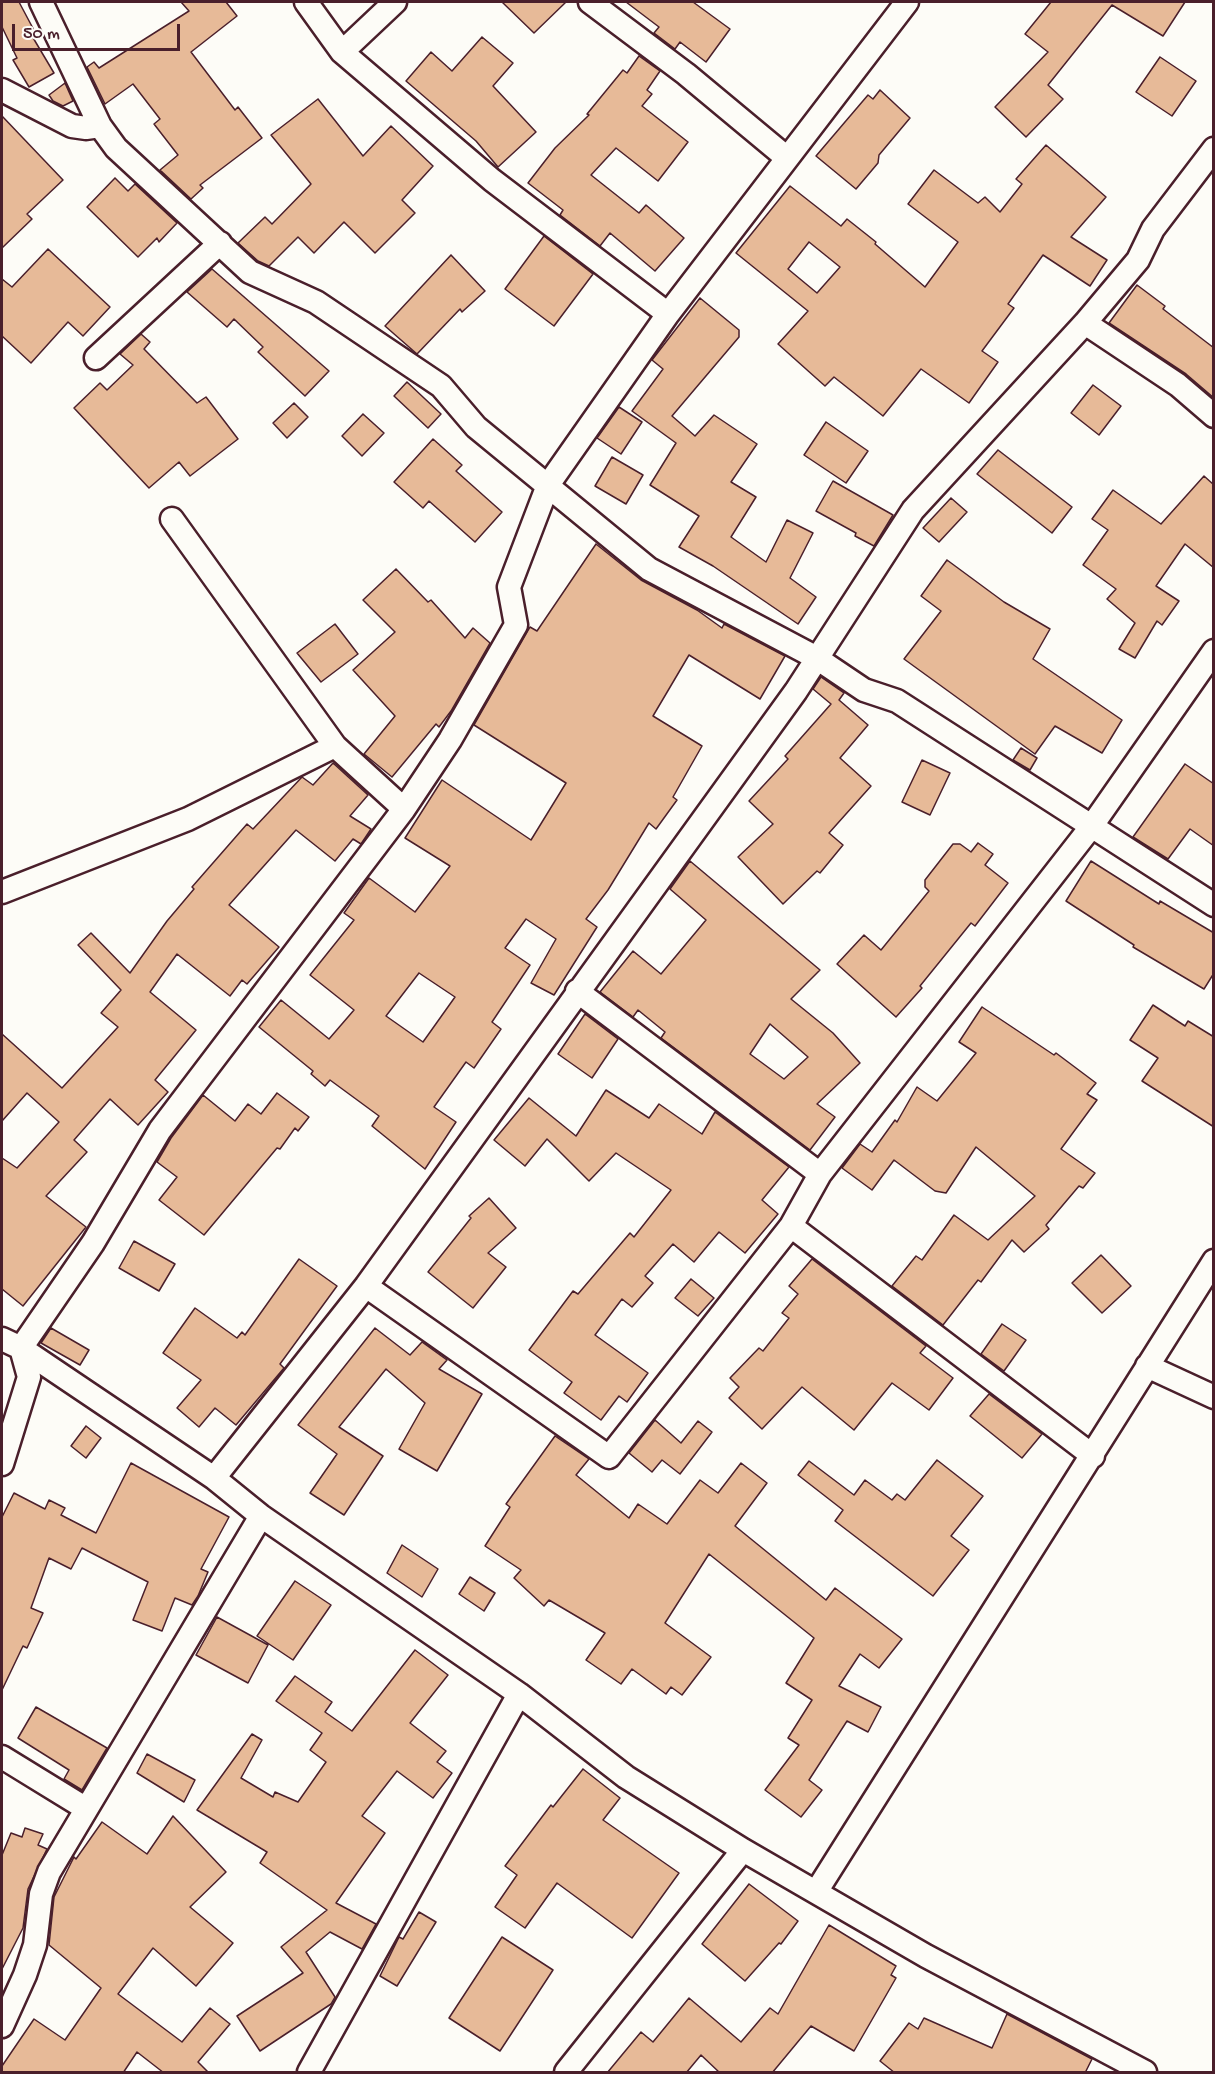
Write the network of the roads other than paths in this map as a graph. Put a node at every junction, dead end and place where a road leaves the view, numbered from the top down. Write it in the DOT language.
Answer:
graph roads {
  1 [pos="41,2"];
  2 [pos="306,2"];
  3 [pos="395,2"];
  4 [pos="590,2"];
  5 [pos="907,2"];
  6 [pos="342,52"];
  7 [pos="2,90"];
  8 [pos="100,126"];
  9 [pos="1214,149"];
  10 [pos="788,158"];
  11 [pos="220,243"];
  12 [pos="668,314"];
  13 [pos="1084,322"];
  14 [pos="96,358"];
  15 [pos="1214,416"];
  16 [pos="548,485"];
  17 [pos="172,519"];
  18 [pos="1214,651"];
  19 [pos="815,657"];
  20 [pos="335,746"];
  21 [pos="404,809"];
  22 [pos="1091,827"];
  23 [pos="2,892"];
  24 [pos="1214,906"];
  25 [pos="577,991"];
  26 [pos="820,1174"];
  27 [pos="791,1226"];
  28 [pos="1214,1261"];
  29 [pos="366,1286"];
  30 [pos="11,1344"];
  31 [pos="1147,1366"];
  32 [pos="1214,1397"];
  33 [pos="1093,1456"];
  34 [pos="2,1464"];
  35 [pos="214,1478"];
  36 [pos="261,1516"];
  37 [pos="519,1694"];
  38 [pos="2,1757"];
  39 [pos="85,1808"];
  40 [pos="743,1850"];
  41 [pos="816,1892"];
  42 [pos="2,2026"];
  43 [pos="1119,2067"];
  44 [pos="309,2073"];
  45 [pos="566,2073"];
  46 [pos="1145,2073"];
  1 -- 8 [label="street"];
  2 -- 6 [label="street"];
  3 -- 6 [label="street"];
  4 -- 10 [label="street"];
  5 -- 10 [label="street"];
  6 -- 12 [label="street"];
  7 -- 8 [label="street"];
  8 -- 11 [label="street"];
  9 -- 13 [label="street"];
  10 -- 12 [label="street"];
  11 -- 14 [label="street"];
  11 -- 16 [label="street"];
  12 -- 16 [label="street"];
  13 -- 15 [label="street"];
  13 -- 19 [label="street"];
  16 -- 19 [label="street"];
  16 -- 21 [label="street"];
  17 -- 20 [label="street"];
  18 -- 22 [label="street"];
  19 -- 22 [label="street"];
  19 -- 25 [label="street"];
  20 -- 21 [label="street"];
  20 -- 23 [label="street"];
  21 -- 30 [label="street"];
  22 -- 24 [label="street"];
  22 -- 26 [label="street"];
  25 -- 26 [label="street"];
  25 -- 29 [label="street"];
  26 -- 27 [label="street"];
  27 -- 29 [label="street"];
  27 -- 33 [label="street"];
  28 -- 31 [label="street"];
  29 -- 35 [label="street"];
  30 -- 34 [label="street"];
  30 -- 35 [label="street"];
  31 -- 32 [label="street"];
  31 -- 33 [label="street"];
  33 -- 41 [label="street"];
  35 -- 36 [label="street"];
  36 -- 37 [label="street"];
  36 -- 39 [label="street"];
  37 -- 40 [label="street"];
  37 -- 44 [label="street"];
  38 -- 39 [label="street"];
  39 -- 42 [label="street"];
  40 -- 41 [label="street"];
  40 -- 45 [label="street"];
  41 -- 43 [label="street"];
  43 -- 46 [label="street"];
}
